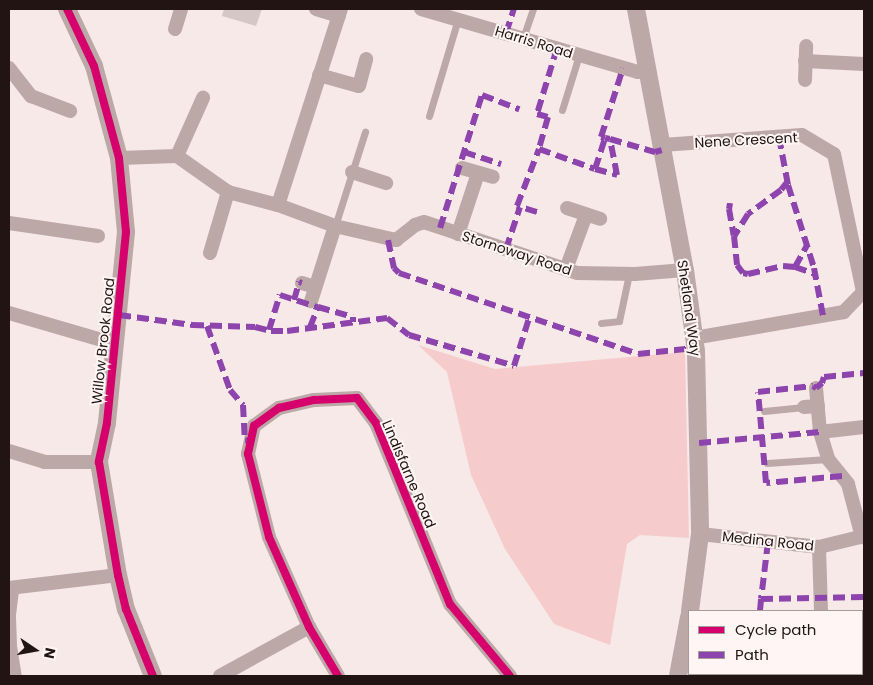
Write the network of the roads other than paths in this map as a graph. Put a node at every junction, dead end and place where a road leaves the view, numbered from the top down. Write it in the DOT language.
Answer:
graph roads {
  1 [pos="67,9"];
  2 [pos="182,9"];
  3 [pos="316,9"];
  4 [pos="421,9"];
  5 [pos="532,9"];
  6 [pos="636,9"];
  7 [pos="340,12"];
  8 [pos="458,19"];
  9 [pos="175,29"];
  10 [pos="522,38"];
  11 [pos="806,46"];
  12 [pos="579,55"];
  13 [pos="366,59"];
  14 [pos="805,61"];
  15 [pos="864,64"];
  16 [pos="9,68"];
  17 [pos="647,70"];
  18 [pos="319,75"];
  19 [pos="805,80"];
  20 [pos="203,98"];
  21 [pos="562,110"];
  22 [pos="70,111"];
  23 [pos="429,116"];
  24 [pos="365,132"];
  25 [pos="662,145"];
  26 [pos="177,156"];
  27 [pos="119,158"];
  28 [pos="462,168"];
  29 [pos="352,172"];
  30 [pos="478,172"];
  31 [pos="493,177"];
  32 [pos="386,183"];
  33 [pos="228,192"];
  34 [pos="278,205"];
  35 [pos="567,208"];
  36 [pos="586,215"];
  37 [pos="600,219"];
  38 [pos="9,223"];
  39 [pos="334,226"];
  40 [pos="458,234"];
  41 [pos="98,236"];
  42 [pos="210,253"];
  43 [pos="566,269"];
  44 [pos="685,270"];
  45 [pos="629,274"];
  46 [pos="309,290"];
  47 [pos="9,313"];
  48 [pos="601,324"];
  49 [pos="694,338"];
  50 [pos="116,344"];
  51 [pos="816,388"];
  52 [pos="804,406"];
  53 [pos="818,406"];
  54 [pos="764,411"];
  55 [pos="864,427"];
  56 [pos="820,432"];
  57 [pos="9,451"];
  58 [pos="828,459"];
  59 [pos="99,462"];
  60 [pos="767,463"];
  61 [pos="700,534"];
  62 [pos="863,536"];
  63 [pos="819,547"];
  64 [pos="118,575"];
  65 [pos="10,589"];
  66 [pos="690,610"];
  67 [pos="821,610"];
  68 [pos="9,616"];
  69 [pos="688,622"];
  70 [pos="309,627"];
  71 [pos="15,676"];
  72 [pos="153,676"];
  73 [pos="220,676"];
  74 [pos="338,676"];
  75 [pos="510,676"];
  76 [pos="678,676"];
  1 -- 27 [label="street, Willow Brook Road"];
  2 -- 9 [label="street"];
  3 -- 7 [label="street"];
  4 -- 8 [label="street, Harris Road"];
  5 -- 10 [label="lane"];
  6 -- 17 [label="street, Shetland Way"];
  7 -- 18 [label="street"];
  8 -- 10 [label="street, Harris Road"];
  8 -- 23 [label="lane"];
  10 -- 12 [label="street, Harris Road"];
  11 -- 14 [label="street"];
  12 -- 17 [label="street, Harris Road"];
  12 -- 21 [label="lane"];
  13 -- 18 [label="street"];
  14 -- 15 [label="street"];
  14 -- 19 [label="street"];
  16 -- 22 [label="street"];
  17 -- 25 [label="street, Shetland Way"];
  18 -- 34 [label="street"];
  20 -- 26 [label="street"];
  24 -- 29 [label="lane"];
  25 -- 44 [label="street, Shetland Way"];
  25 -- 49 [label="street, Nene Crescent"];
  26 -- 27 [label="street"];
  26 -- 33 [label="street"];
  27 -- 50 [label="street, Willow Brook Road"];
  28 -- 30 [label="street"];
  29 -- 32 [label="street"];
  29 -- 39 [label="lane"];
  30 -- 31 [label="street"];
  30 -- 40 [label="street"];
  33 -- 34 [label="street"];
  33 -- 42 [label="street"];
  34 -- 39 [label="street"];
  35 -- 36 [label="street"];
  36 -- 37 [label="street"];
  36 -- 43 [label="street"];
  38 -- 41 [label="street"];
  39 -- 40 [label="street, Stornoway Road"];
  39 -- 46 [label="street"];
  40 -- 43 [label="street, Stornoway Road"];
  43 -- 45 [label="street, Stornoway Road"];
  44 -- 45 [label="street, Stornoway Road"];
  44 -- 49 [label="street, Shetland Way"];
  45 -- 48 [label="lane"];
  47 -- 50 [label="street"];
  49 -- 61 [label="street, Shetland Way"];
  50 -- 59 [label="street, Willow Brook Road"];
  51 -- 53 [label="street"];
  52 -- 53 [label="street"];
  52 -- 54 [label="lane"];
  53 -- 56 [label="street"];
  55 -- 56 [label="street"];
  56 -- 58 [label="street"];
  57 -- 59 [label="street"];
  58 -- 60 [label="lane"];
  58 -- 62 [label="street"];
  59 -- 64 [label="street, Willow Brook Road"];
  61 -- 63 [label="street, Medina Road"];
  61 -- 66 [label="street, Shetland Way"];
  62 -- 63 [label="street, Medina Road"];
  63 -- 67 [label="street"];
  64 -- 65 [label="street"];
  64 -- 72 [label="street, Willow Brook Road"];
  65 -- 68 [label="street"];
  68 -- 71 [label="street"];
  69 -- 76 [label="street"];
  70 -- 73 [label="street"];
  70 -- 74 [label="street, Lindisfarne Road"];
  70 -- 75 [label="street, Lindisfarne Road"];
}
